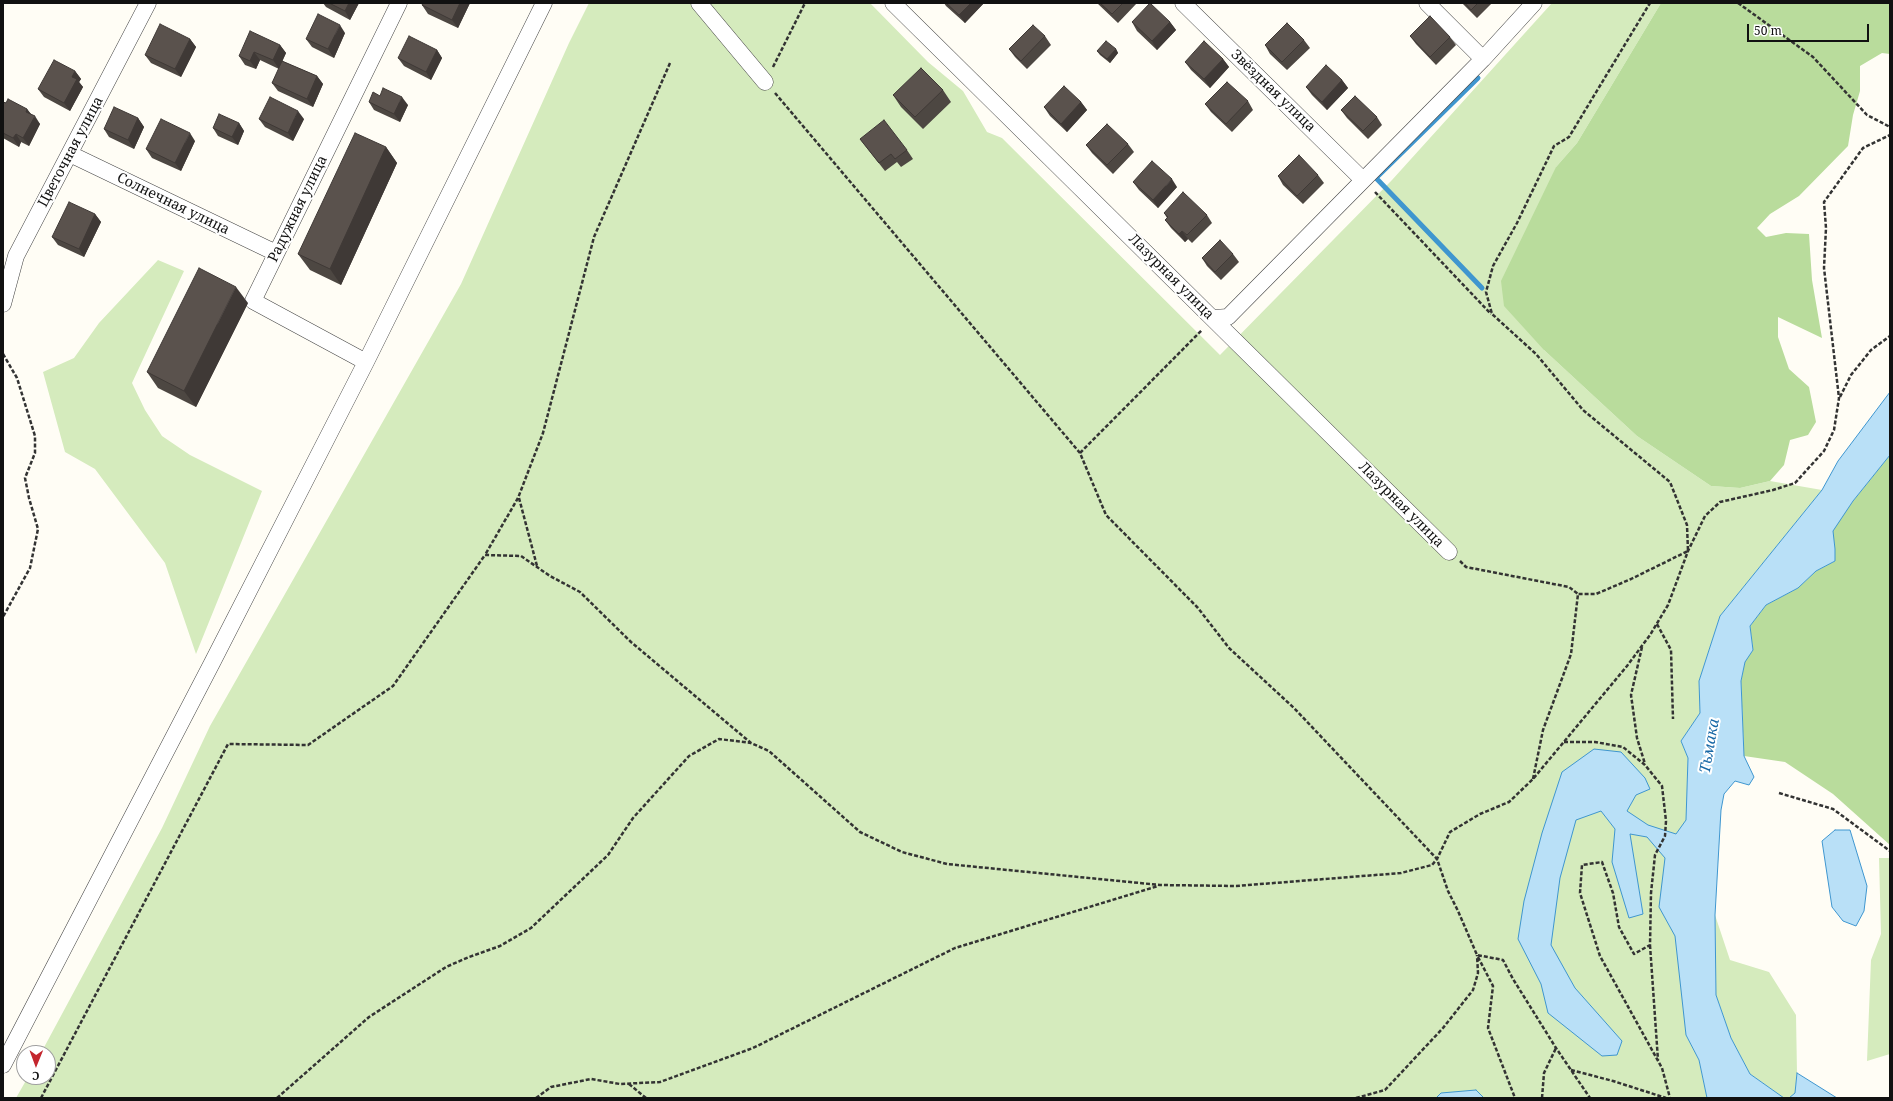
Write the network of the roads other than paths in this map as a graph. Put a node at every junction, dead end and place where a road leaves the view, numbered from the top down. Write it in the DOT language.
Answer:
graph roads {
  1 [pos="148,3"];
  2 [pos="399,3"];
  3 [pos="544,3"];
  4 [pos="699,3"];
  5 [pos="892,3"];
  6 [pos="1183,3"];
  7 [pos="1427,3"];
  8 [pos="1534,3"];
  9 [pos="1483,59"];
  10 [pos="766,82"];
  11 [pos="70,154"];
  12 [pos="1363,180"];
  13 [pos="276,253"];
  14 [pos="3,304"];
  15 [pos="1214,318"];
  16 [pos="366,362"];
  17 [pos="1449,552"];
  18 [pos="3,1065"];
  1 -- 11 [label="street, Цветочная улица"];
  2 -- 13 [label="street, Радужная улица"];
  3 -- 16 [label="street"];
  4 -- 10 [label="street"];
  5 -- 15 [label="street, Лазурная улица"];
  6 -- 12 [label="street, Звёздная улица"];
  7 -- 9 [label="street"];
  8 -- 9 [label="street"];
  9 -- 12 [label="street"];
  11 -- 13 [label="street, Солнечная улица"];
  11 -- 14 [label="street, Цветочная улица"];
  12 -- 15 [label="street"];
  13 -- 16 [label="street, Радужная улица"];
  15 -- 17 [label="street, Лазурная улица"];
  16 -- 18 [label="street"];
}
